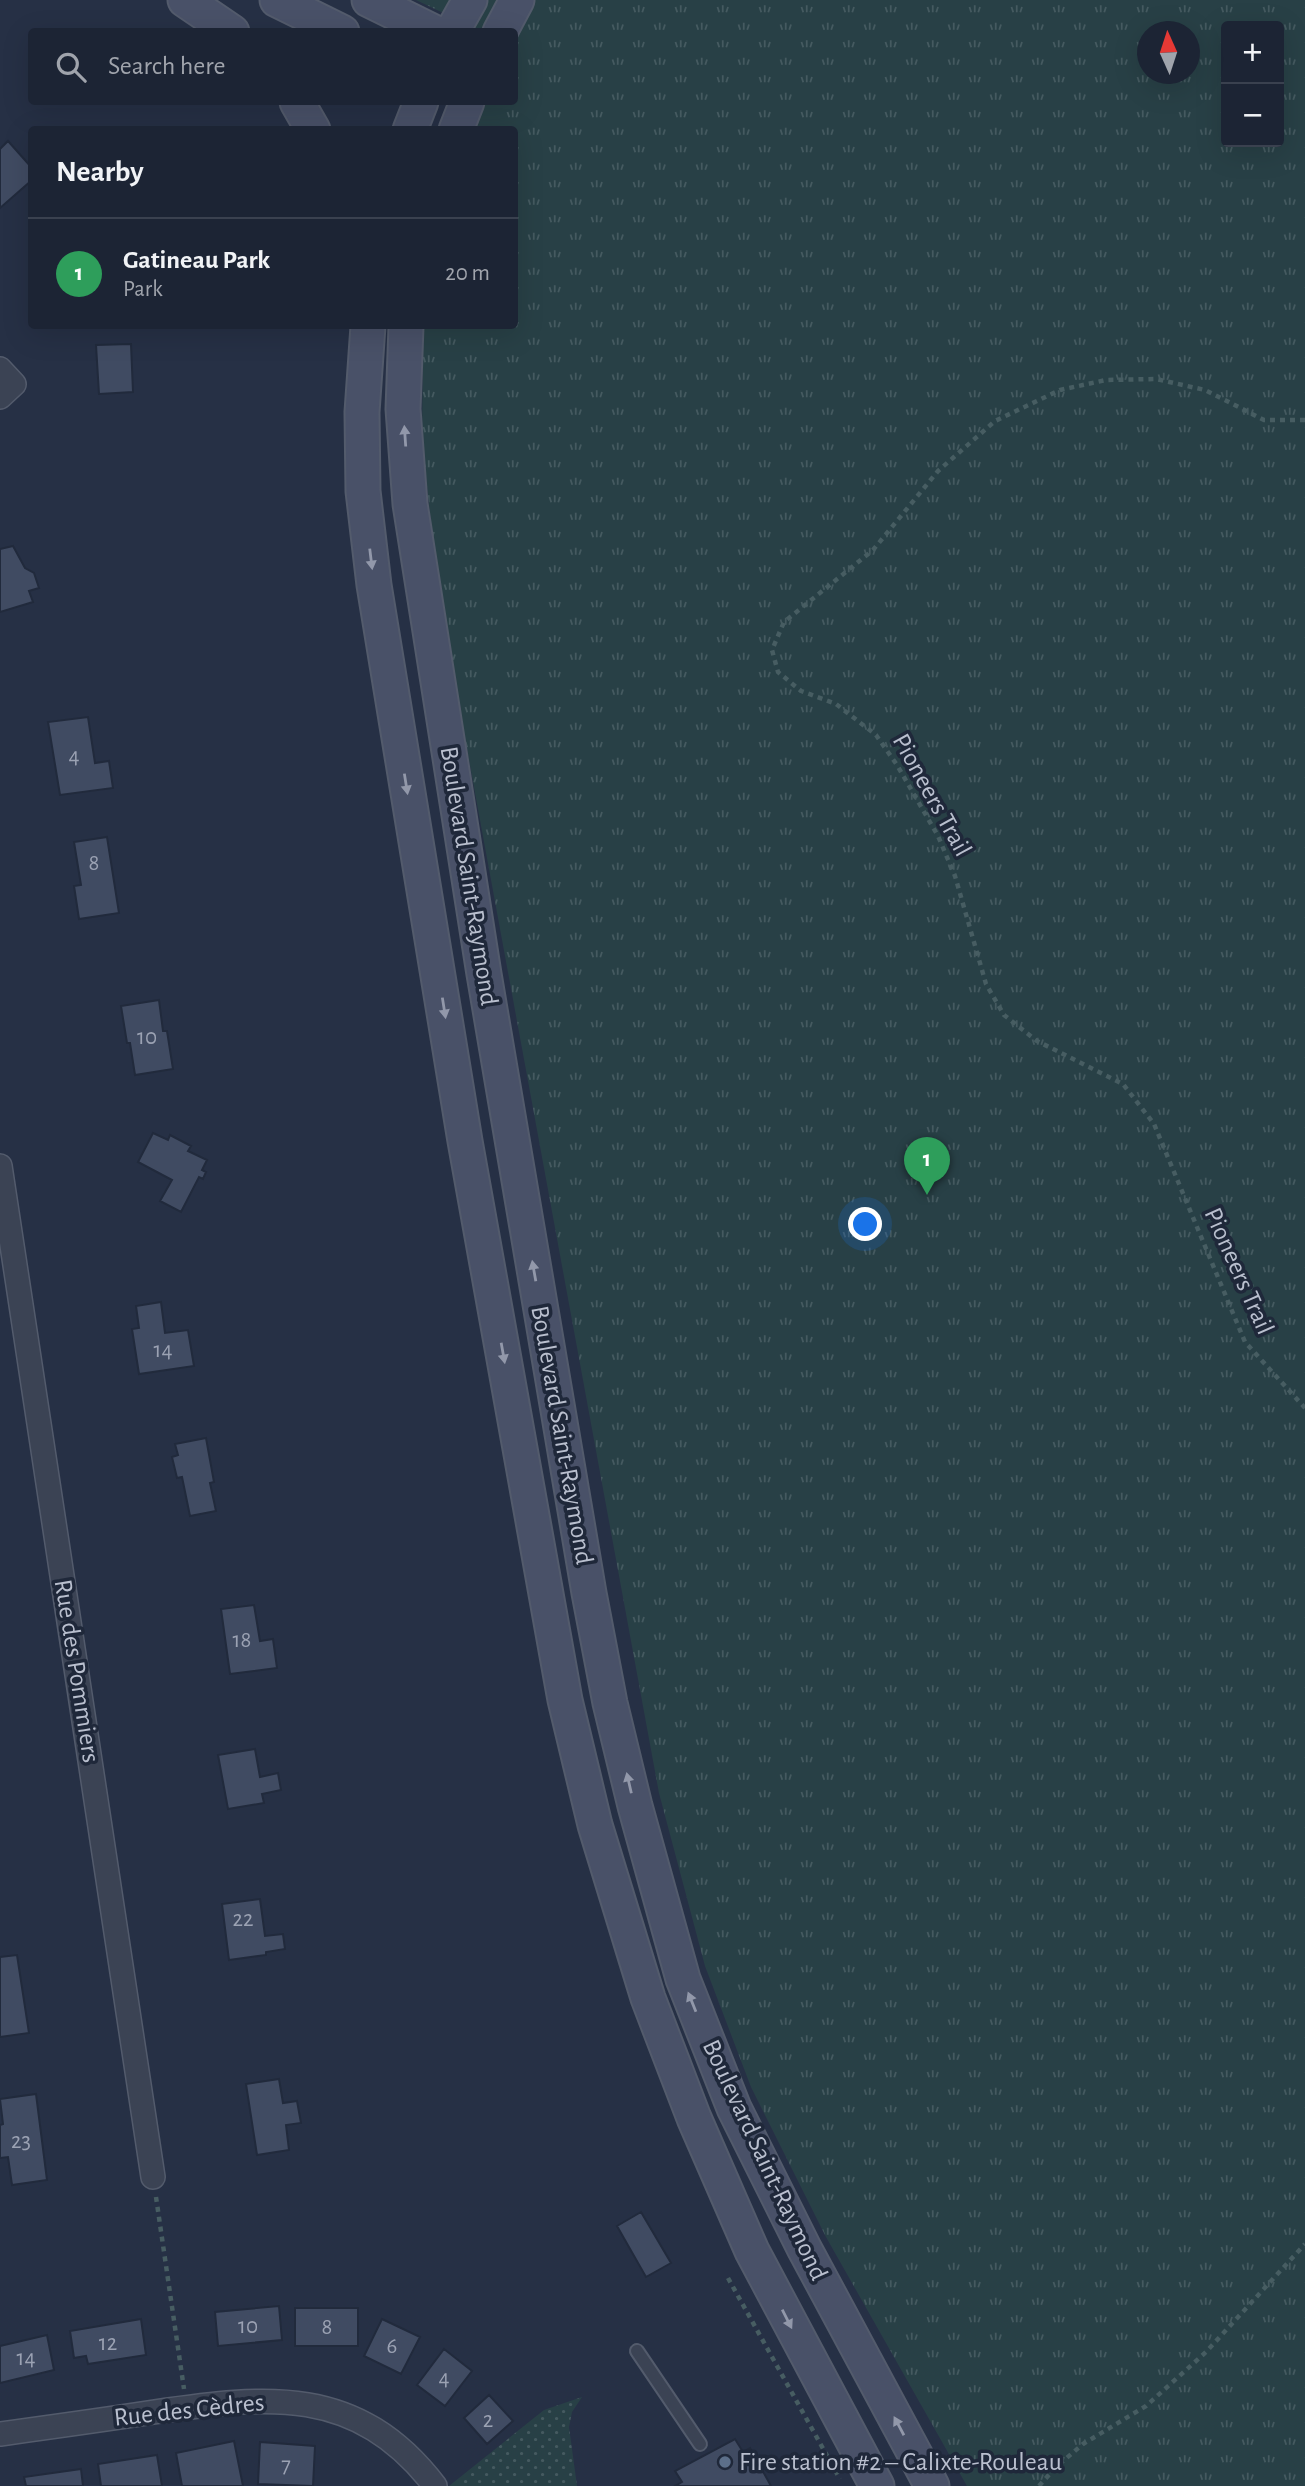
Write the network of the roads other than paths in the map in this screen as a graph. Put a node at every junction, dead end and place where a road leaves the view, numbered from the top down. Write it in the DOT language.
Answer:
graph roads {
  1 [pos="185,0"];
  2 [pos="276,0"];
  3 [pos="369,0"];
  4 [pos="470,0"];
  5 [pos="517,0"];
  6 [pos="226,28"];
  7 [pos="334,28"];
  8 [pos="426,28"];
  9 [pos="454,28"];
  10 [pos="502,28"];
  11 [pos="298,105"];
  12 [pos="420,105"];
  13 [pos="466,105"];
  14 [pos="311,126"];
  15 [pos="412,126"];
  16 [pos="458,126"];
  17 [pos="350,329"];
  18 [pos="368,329"];
  19 [pos="406,329"];
  20 [pos="363,491"];
  21 [pos="0,1166"];
  22 [pos="153,2177"];
  23 [pos="637,2351"];
  24 [pos="0,2434"];
  25 [pos="700,2444"];
  26 [pos="435,2486"];
  27 [pos="877,2486"];
  28 [pos="932,2486"];
  1 -- 6 [label="main road"];
  2 -- 7 [label="main road"];
  3 -- 8 [label="main road"];
  4 -- 9 [label="main road"];
  5 -- 10 [label="main road"];
  11 -- 14 [label="main road"];
  12 -- 15 [label="main road"];
  13 -- 16 [label="main road"];
  17 -- 20 [label="main road"];
  18 -- 20 [label="main road, Boulevard Saint-Raymond"];
  28 -- 19 [label="main road, Boulevard Saint-Raymond, one-way"];
  20 -- 27 [label="main road, Boulevard Saint-Raymond, one-way"];
  21 -- 22 [label="street, Rue des Pommiers"];
  23 -- 25 [label="lane"];
  24 -- 26 [label="street, Rue des Cèdres"];
}
